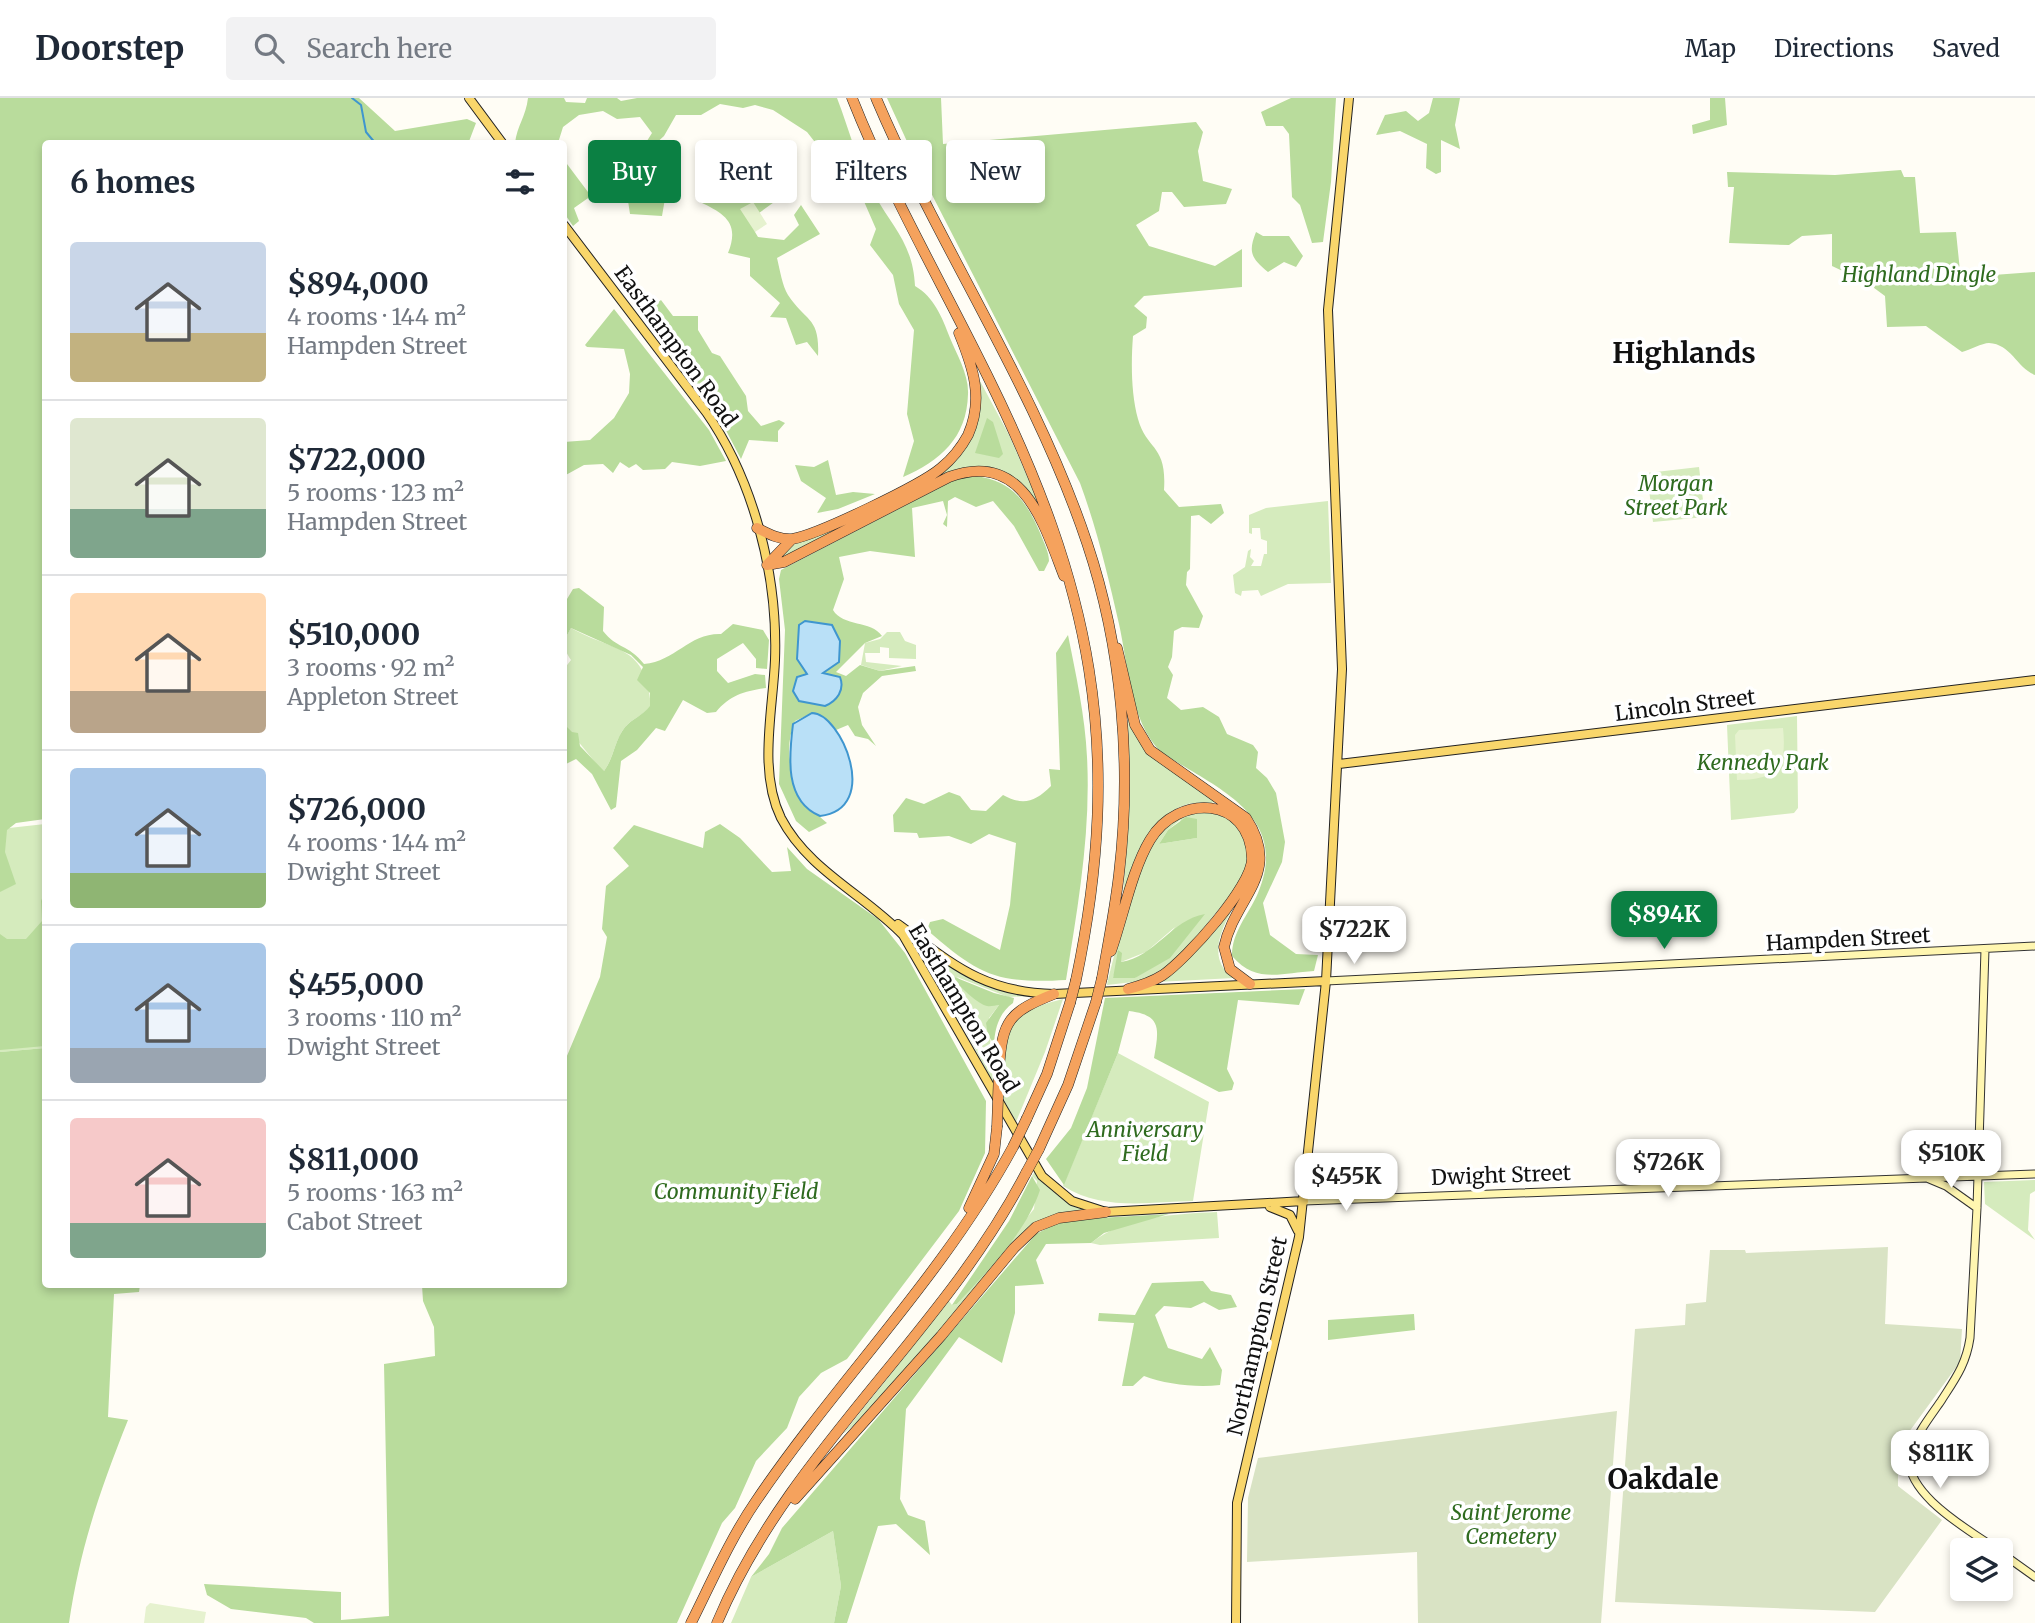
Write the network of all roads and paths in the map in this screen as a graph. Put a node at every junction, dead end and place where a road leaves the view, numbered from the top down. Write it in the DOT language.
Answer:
graph roads {
  1 [pos="469,98"];
  2 [pos="852,98"];
  3 [pos="876,98"];
  4 [pos="1349,98"];
  5 [pos="500,140"];
  6 [pos="567,229"];
  7 [pos="940,283"];
  8 [pos="757,528"];
  9 [pos="792,539"];
  10 [pos="768,565"];
  11 [pos="1101,594"];
  12 [pos="1086,640"];
  13 [pos="2035,680"];
  14 [pos="1339,764"];
  15 [pos="881,912"];
  16 [pos="2035,946"];
  17 [pos="1985,949"];
  18 [pos="1102,978"];
  19 [pos="1326,981"];
  20 [pos="1250,984"];
  21 [pos="1128,989"];
  22 [pos="1054,993"];
  23 [pos="2035,1174"];
  24 [pos="1976,1175"];
  25 [pos="1924,1177"];
  26 [pos="1304,1201"];
  27 [pos="1257,1205"];
  28 [pos="1978,1208"];
  29 [pos="1106,1212"];
  30 [pos="1299,1237"];
  31 [pos="947,1252"];
  32 [pos="1982,1538"];
  33 [pos="760,1543"];
  34 [pos="2013,1561"];
  35 [pos="2035,1577"];
  36 [pos="691,1623"];
  37 [pos="717,1623"];
  38 [pos="1236,1623"];
  1 -- 5 [label="main road"];
  2 -- 7 [label="highway"];
  3 -- 11 [label="highway"];
  4 -- 14 [label="main road, Northampton Street"];
  6 -- 8 [label="main road, Easthampton Road"];
  7 -- 9 [label="highway"];
  7 -- 12 [label="highway"];
  8 -- 9 [label="highway"];
  8 -- 10 [label="main road, Easthampton Road"];
  9 -- 10 [label="highway"];
  10 -- 12 [label="highway"];
  10 -- 15 [label="main road, Easthampton Road"];
  11 -- 18 [label="highway"];
  11 -- 20 [label="highway"];
  12 -- 31 [label="highway, bridge"];
  13 -- 14 [label="main road, Lincoln Street"];
  14 -- 19 [label="main road, Northampton Street"];
  15 -- 22 [label="main road"];
  15 -- 29 [label="main road, Easthampton Road"];
  16 -- 17 [label="main road, Hampden Street"];
  17 -- 19 [label="main road, Hampden Street"];
  17 -- 24 [label="main road"];
  18 -- 21 [label="highway"];
  18 -- 33 [label="highway, bridge"];
  19 -- 20 [label="main road"];
  19 -- 26 [label="main road, Northampton Street"];
  20 -- 21 [label="main road"];
  21 -- 22 [label="main road"];
  22 -- 31 [label="highway, bridge"];
  23 -- 24 [label="main road, Dwight Street"];
  24 -- 25 [label="main road, Dwight Street"];
  24 -- 28 [label="main road"];
  25 -- 26 [label="main road, Dwight Street"];
  25 -- 28 [label="main road"];
  26 -- 27 [label="main road, Easthampton Road"];
  26 -- 30 [label="main road, Northampton Street"];
  27 -- 29 [label="main road, Easthampton Road"];
  27 -- 30 [label="main road"];
  28 -- 32 [label="main road"];
  29 -- 33 [label="highway"];
  30 -- 38 [label="main road, Northampton Street"];
  31 -- 36 [label="highway"];
  33 -- 37 [label="highway"];
  34 -- 35 [label="main road"];
}
